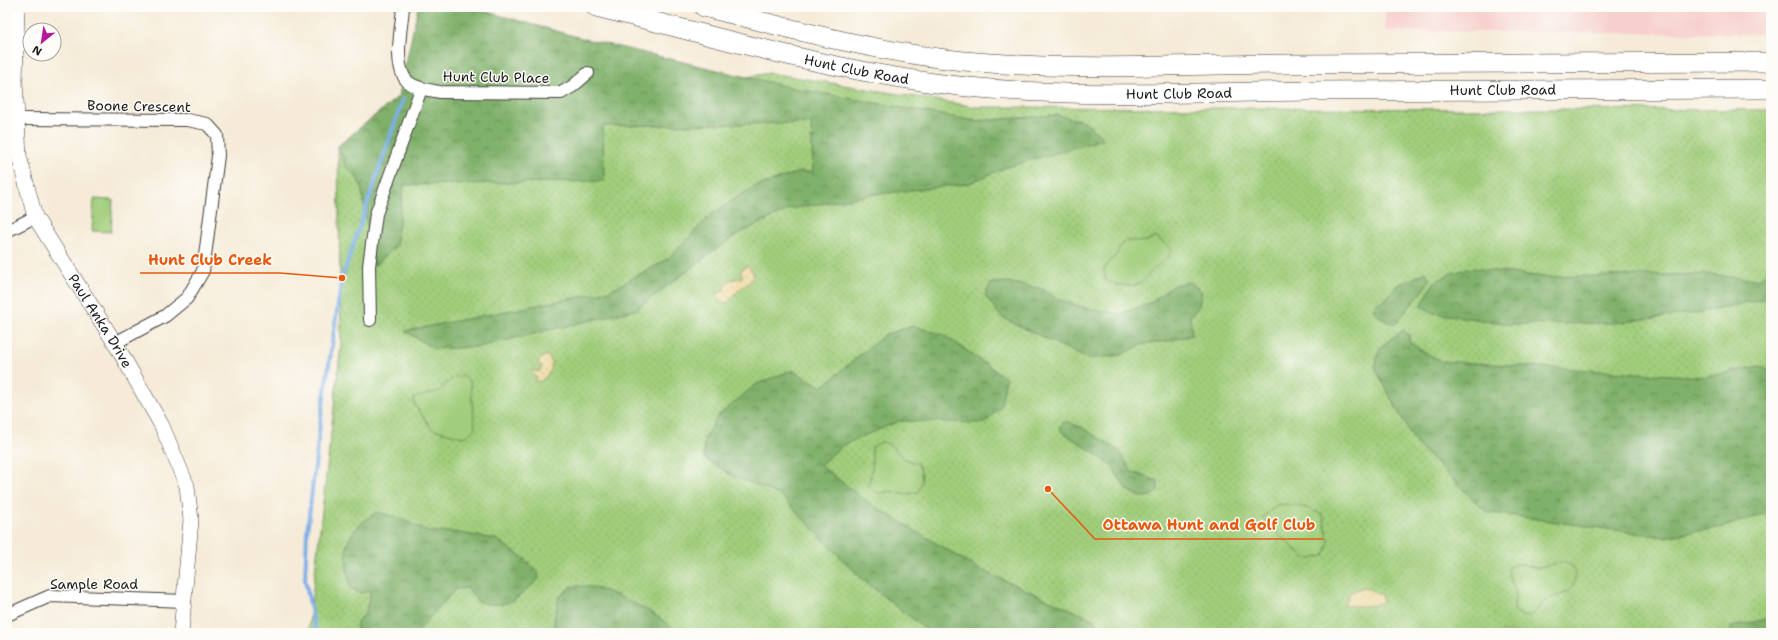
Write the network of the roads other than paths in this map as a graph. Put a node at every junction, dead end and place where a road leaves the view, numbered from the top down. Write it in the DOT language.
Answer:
graph roads {
  1 [pos="17,7"];
  2 [pos="404,7"];
  3 [pos="596,7"];
  4 [pos="704,7"];
  5 [pos="7,27"];
  6 [pos="17,44"];
  7 [pos="1771,62"];
  8 [pos="588,73"];
  9 [pos="1771,88"];
  10 [pos="421,89"];
  11 [pos="17,119"];
  12 [pos="35,217"];
  13 [pos="7,231"];
  14 [pos="370,320"];
  15 [pos="115,343"];
  16 [pos="185,601"];
  17 [pos="7,615"];
  18 [pos="181,633"];
  1 -- 6 [label="street, Paul Anka Drive"];
  2 -- 10 [label="street, Hunt Club Place"];
  3 -- 9 [label="main road, Hunt Club Road"];
  4 -- 7 [label="main road, Hunt Club Road"];
  5 -- 6 [label="main road"];
  6 -- 11 [label="street, Paul Anka Drive"];
  8 -- 10 [label="street, Hunt Club Place"];
  10 -- 14 [label="street"];
  11 -- 12 [label="street, Paul Anka Drive"];
  11 -- 15 [label="street, Boone Crescent"];
  12 -- 13 [label="street"];
  12 -- 15 [label="street, Paul Anka Drive"];
  15 -- 16 [label="street, Paul Anka Drive"];
  16 -- 17 [label="street, Sample Road"];
  16 -- 18 [label="street, Paul Anka Drive"];
}
